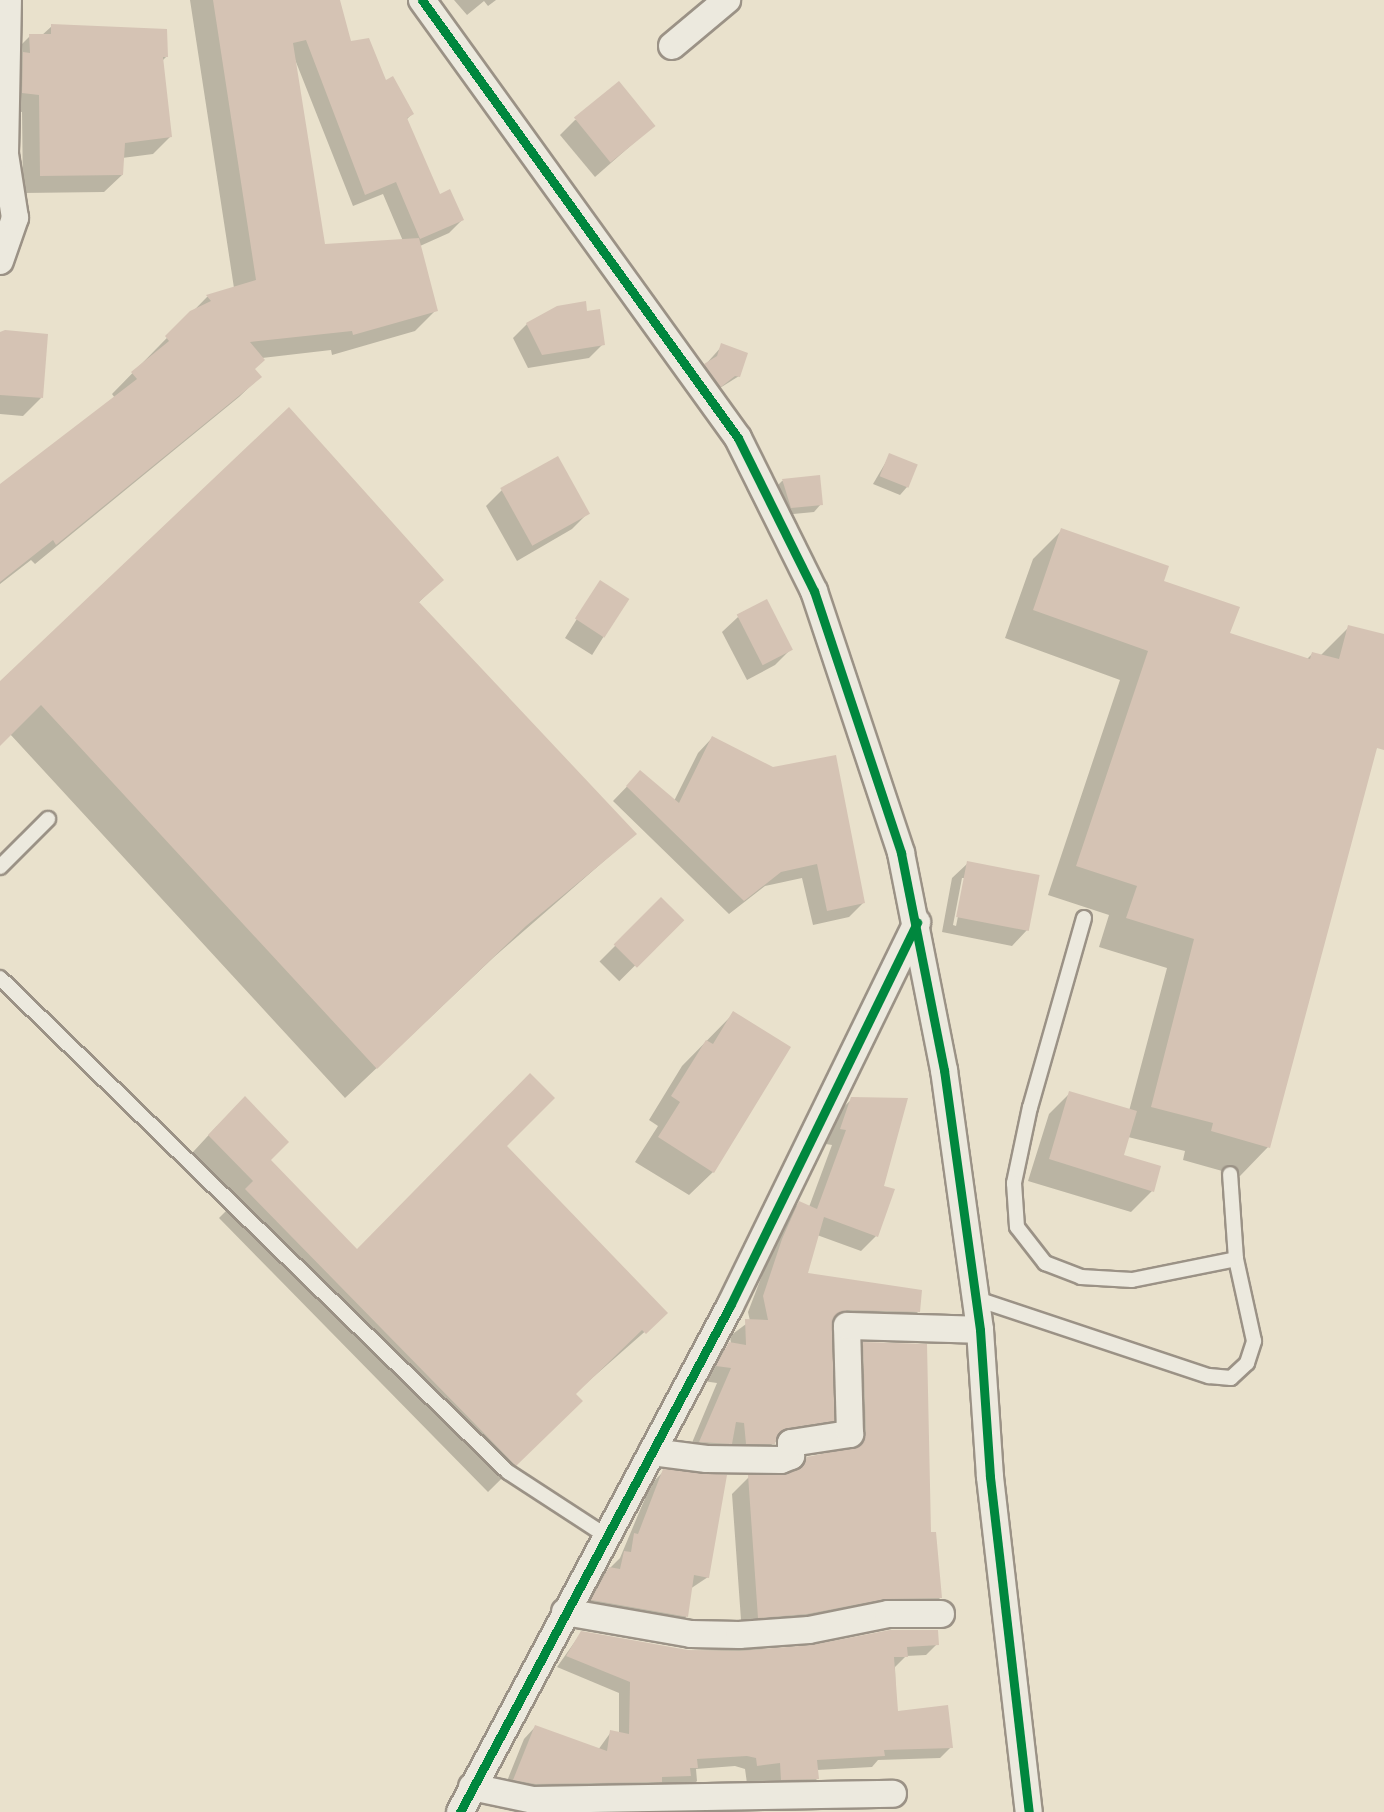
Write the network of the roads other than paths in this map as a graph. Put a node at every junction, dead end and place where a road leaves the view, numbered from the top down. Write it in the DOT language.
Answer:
graph roads {
  1 [pos="8,0"];
  2 [pos="422,0"];
  3 [pos="727,0"];
  4 [pos="672,46"];
  5 [pos="0,261"];
  6 [pos="48,819"];
  7 [pos="0,867"];
  8 [pos="1084,918"];
  9 [pos="917,922"];
  10 [pos="0,978"];
  11 [pos="1230,1174"];
  12 [pos="1236,1259"];
  13 [pos="974,1298"];
  14 [pos="980,1330"];
  15 [pos="652,1452"];
  16 [pos="606,1536"];
  17 [pos="565,1612"];
  18 [pos="941,1614"];
  19 [pos="472,1787"];
  20 [pos="893,1794"];
  21 [pos="460,1812"];
  22 [pos="1029,1812"];
  1 -- 5 [label="street"];
  2 -- 9 [label="street"];
  3 -- 4 [label="street"];
  6 -- 7 [label="lane"];
  8 -- 12 [label="lane"];
  9 -- 13 [label="street"];
  9 -- 15 [label="street"];
  10 -- 16 [label="lane"];
  11 -- 12 [label="lane"];
  12 -- 13 [label="lane"];
  13 -- 14 [label="street"];
  14 -- 15 [label="street"];
  14 -- 22 [label="street"];
  15 -- 16 [label="street"];
  16 -- 17 [label="street"];
  17 -- 18 [label="street"];
  17 -- 19 [label="street"];
  19 -- 20 [label="street"];
  19 -- 21 [label="street"];
}
